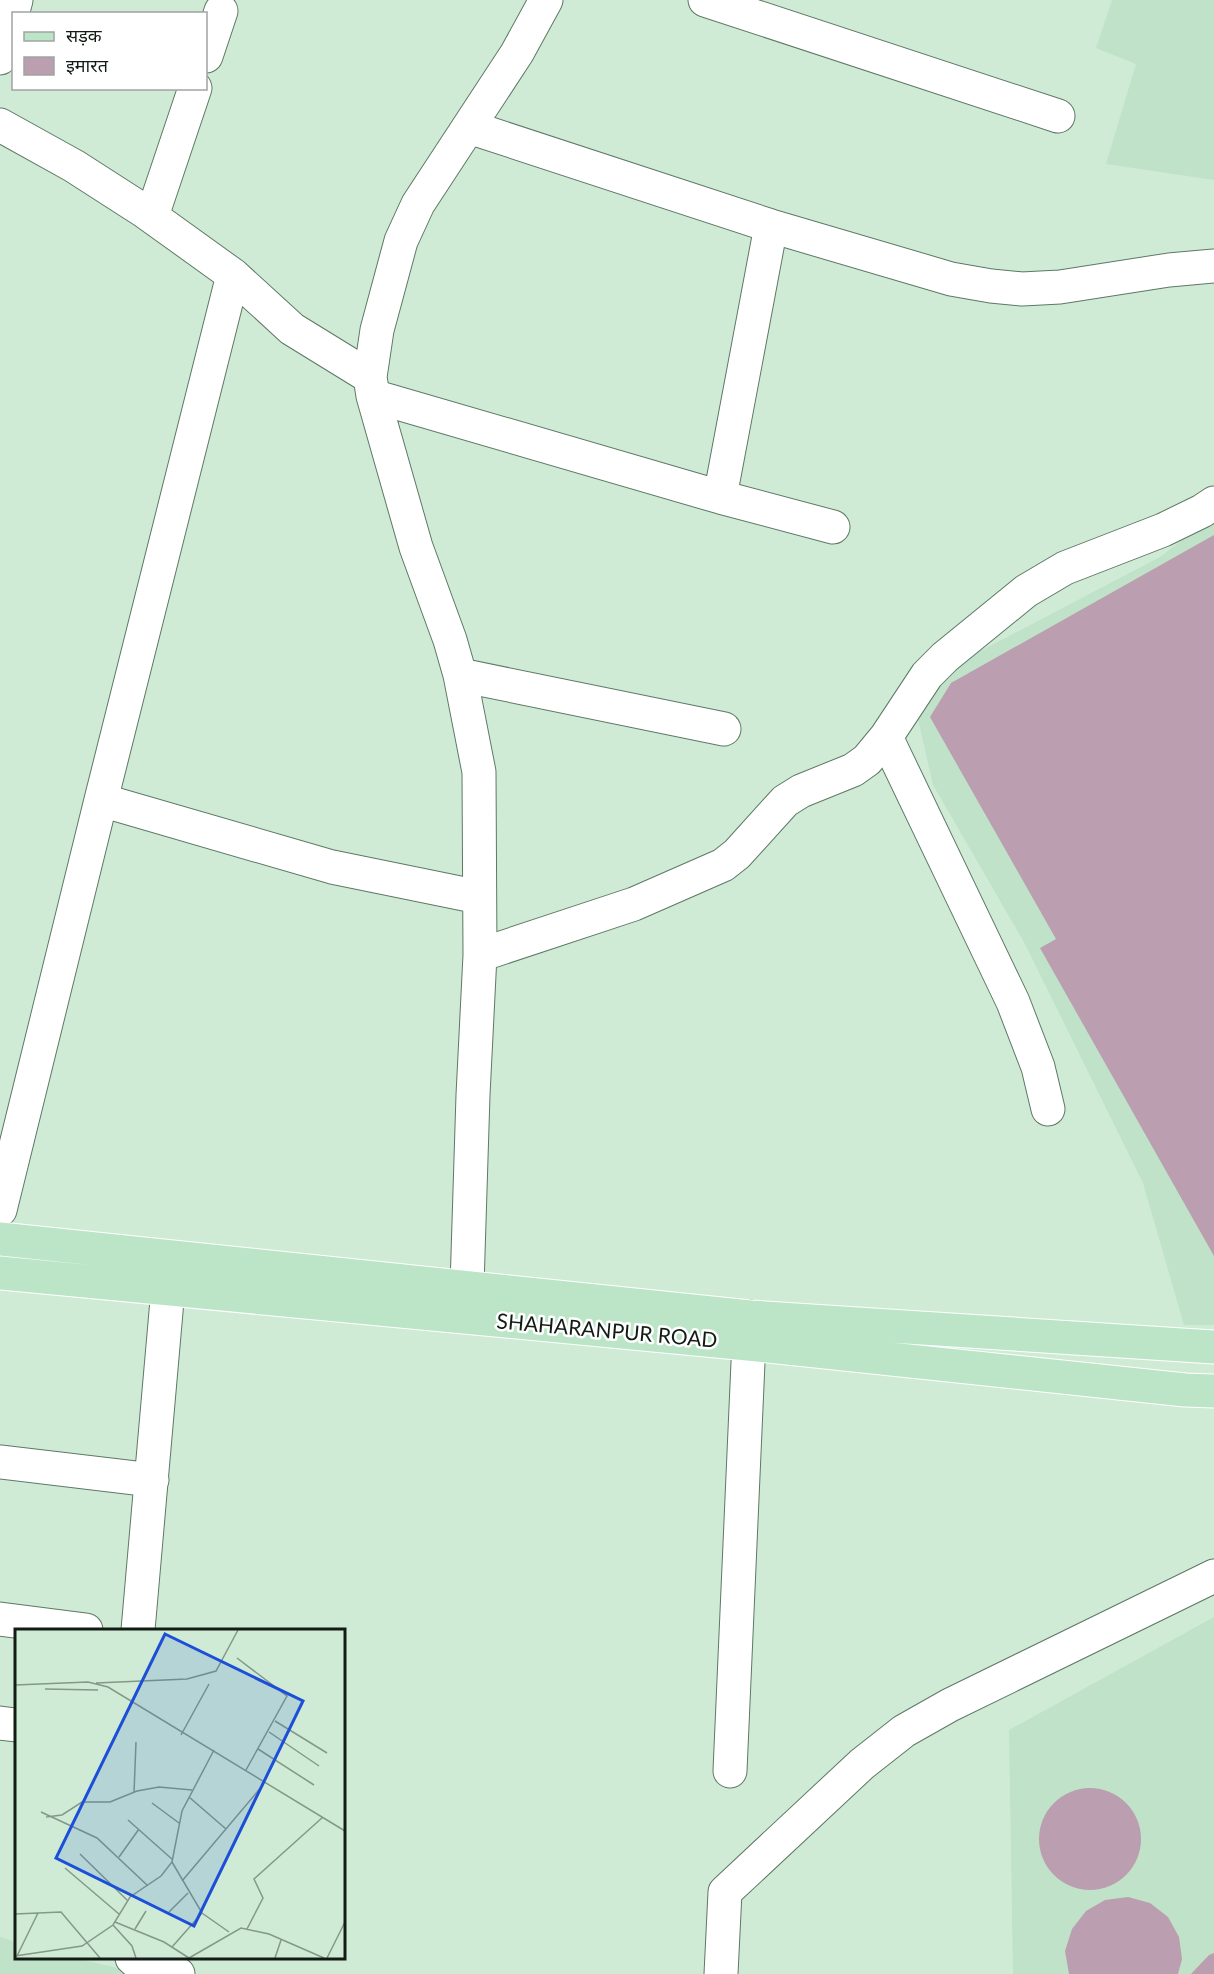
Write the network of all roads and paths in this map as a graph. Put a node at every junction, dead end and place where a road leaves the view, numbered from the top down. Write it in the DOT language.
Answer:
graph roads {
  1 [pos="15,0"];
  2 [pos="546,0"];
  3 [pos="705,0"];
  4 [pos="220,11"];
  5 [pos="207,53"];
  6 [pos="0,58"];
  7 [pos="194,90"];
  8 [pos="1058,116"];
  9 [pos="0,126"];
  10 [pos="469,127"];
  11 [pos="152,216"];
  12 [pos="771,226"];
  13 [pos="1214,266"];
  14 [pos="233,275"];
  15 [pos="371,387"];
  16 [pos="720,498"];
  17 [pos="1214,502"];
  18 [pos="833,527"];
  19 [pos="460,675"];
  20 [pos="724,729"];
  21 [pos="886,737"];
  22 [pos="101,800"];
  23 [pos="478,897"];
  24 [pos="480,955"];
  25 [pos="1048,1109"];
  26 [pos="0,1210"];
  27 [pos="0,1239"];
  28 [pos="0,1273"];
  29 [pos="168,1289"];
  30 [pos="465,1302"];
  31 [pos="749,1331"];
  32 [pos="1214,1347"];
  33 [pos="1214,1391"];
  34 [pos="0,1462"];
  35 [pos="152,1480"];
  36 [pos="1214,1576"];
  37 [pos="0,1619"];
  38 [pos="78,1629"];
  39 [pos="138,1629"];
  40 [pos="0,1723"];
  41 [pos="15,1725"];
  42 [pos="730,1771"];
  43 [pos="133,1959"];
  44 [pos="178,1974"];
  45 [pos="721,1974"];
  1 -- 6 [label="street"];
  2 -- 10 [label="street"];
  3 -- 8 [label="street"];
  4 -- 5 [label="street"];
  7 -- 11 [label="street"];
  9 -- 11 [label="street"];
  10 -- 12 [label="street"];
  10 -- 15 [label="street"];
  11 -- 14 [label="street"];
  12 -- 13 [label="street"];
  12 -- 16 [label="street"];
  14 -- 15 [label="street"];
  14 -- 22 [label="street"];
  15 -- 16 [label="street"];
  15 -- 19 [label="street"];
  16 -- 18 [label="street"];
  17 -- 21 [label="street"];
  19 -- 20 [label="street"];
  19 -- 23 [label="street"];
  21 -- 24 [label="street"];
  21 -- 25 [label="street"];
  22 -- 23 [label="street"];
  22 -- 26 [label="street"];
  23 -- 24 [label="street"];
  24 -- 30 [label="street"];
  27 -- 30 [label="main road, SHAHARANPUR ROAD"];
  28 -- 29 [label="main road, SHAHARANPUR ROAD"];
  29 -- 30 [label="main road, SHAHARANPUR ROAD"];
  29 -- 35 [label="street"];
  30 -- 31 [label="main road, SHAHARANPUR ROAD"];
  31 -- 32 [label="main road, SHAHARANPUR ROAD"];
  31 -- 33 [label="main road, SHAHARANPUR ROAD"];
  31 -- 42 [label="street"];
  34 -- 35 [label="street"];
  35 -- 39 [label="street"];
  36 -- 45 [label="street"];
  37 -- 38 [label="street"];
  40 -- 41 [label="street"];
  43 -- 44 [label="street"];
}
